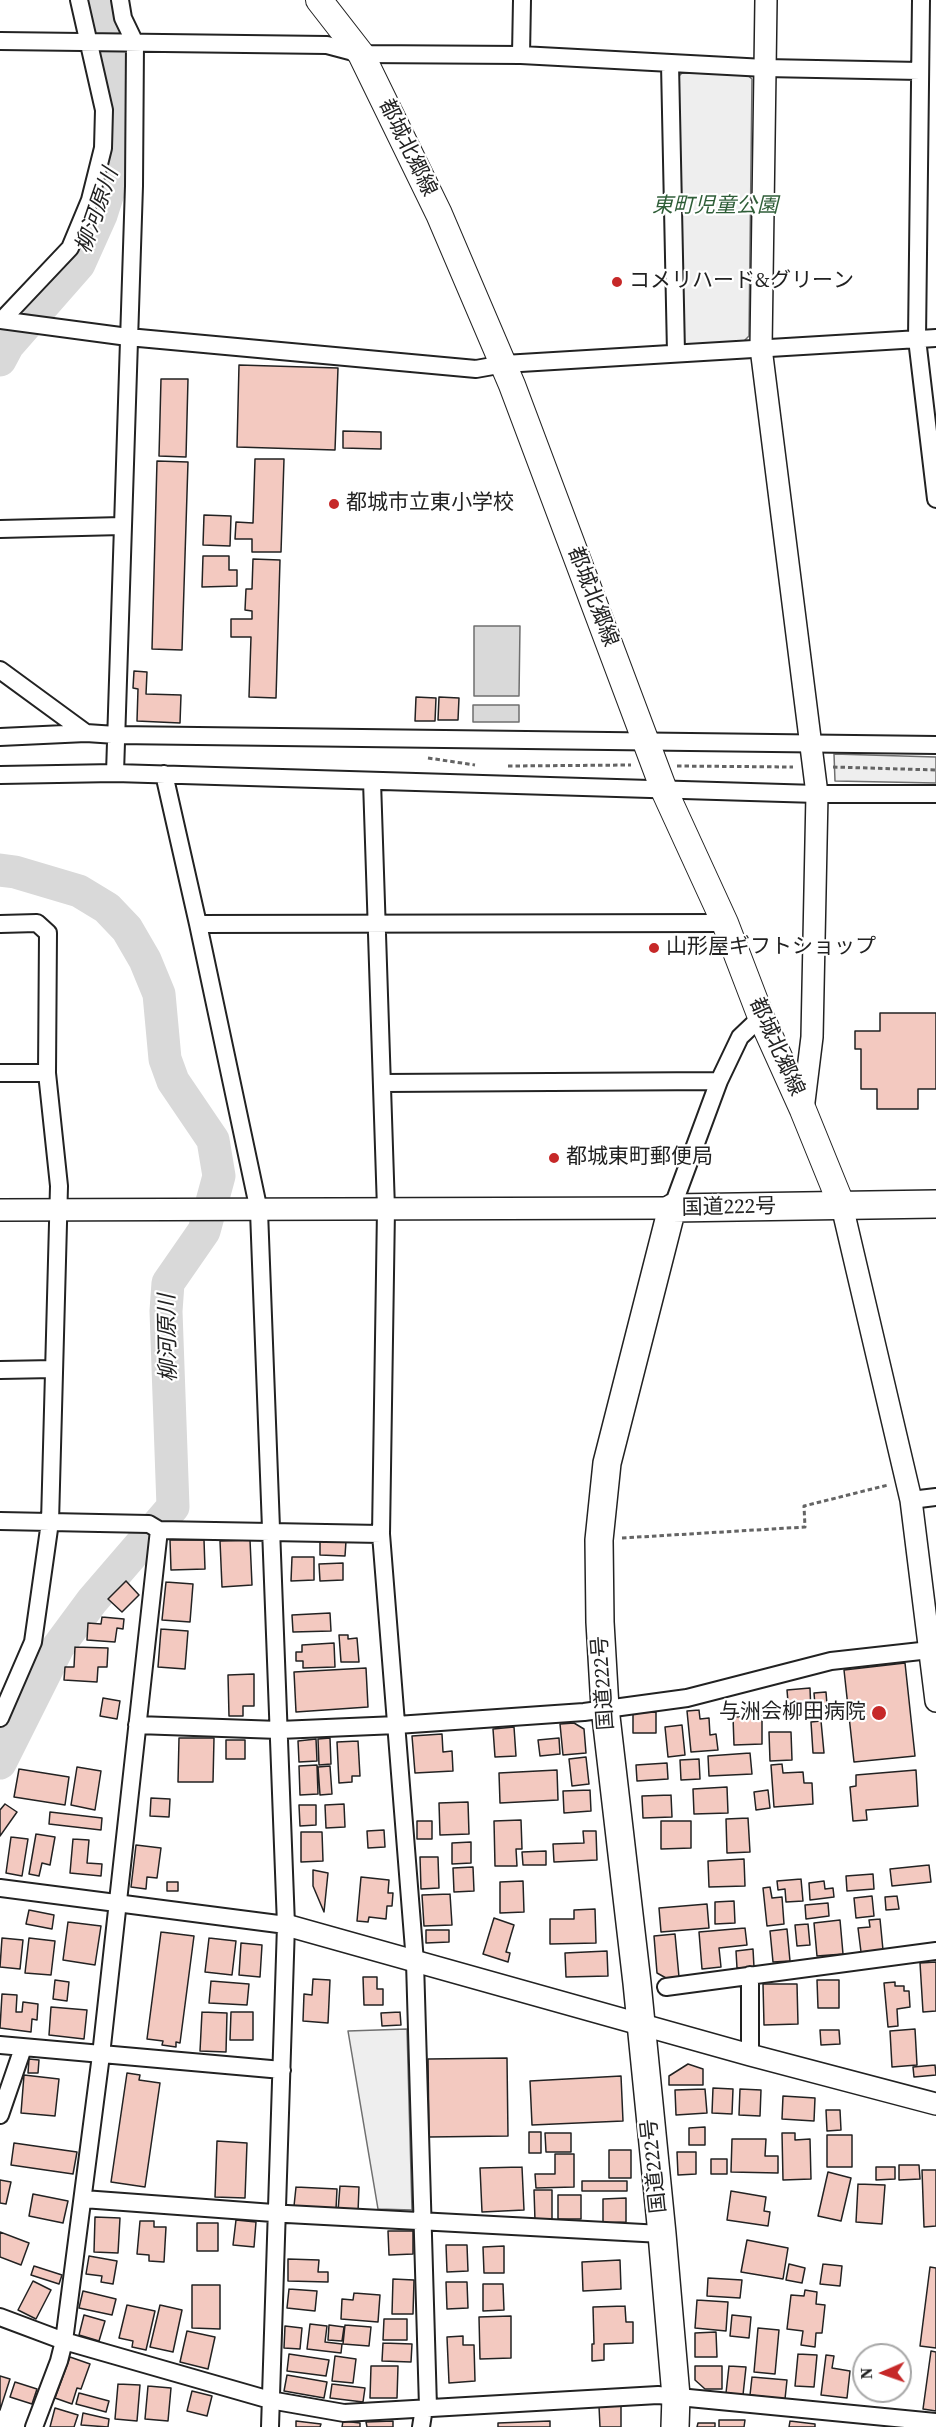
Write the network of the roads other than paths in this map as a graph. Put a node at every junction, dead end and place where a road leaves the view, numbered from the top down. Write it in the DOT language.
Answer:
graph roads {
  1 [pos="79,0"];
  2 [pos="120,0"];
  3 [pos="319,0"];
  4 [pos="522,0"];
  5 [pos="766,0"];
  6 [pos="921,0"];
  7 [pos="0,41"];
  8 [pos="89,42"];
  9 [pos="128,43"];
  10 [pos="361,54"];
  11 [pos="521,55"];
  12 [pos="670,64"];
  13 [pos="765,68"];
  14 [pos="920,71"];
  15 [pos="3,320"];
  16 [pos="128,337"];
  17 [pos="936,338"];
  18 [pos="917,339"];
  19 [pos="761,348"];
  20 [pos="676,353"];
  21 [pos="504,364"];
  22 [pos="936,499"];
  23 [pos="122,526"];
  24 [pos="0,529"];
  25 [pos="0,670"];
  26 [pos="86,733"];
  27 [pos="116,735"];
  28 [pos="0,737"];
  29 [pos="647,741"];
  30 [pos="811,742"];
  31 [pos="936,745"];
  32 [pos="115,772"];
  33 [pos="164,774"];
  34 [pos="0,775"];
  35 [pos="372,782"];
  36 [pos="664,790"];
  37 [pos="817,795"];
  38 [pos="936,795"];
  39 [pos="0,924"];
  40 [pos="198,924"];
  41 [pos="725,924"];
  42 [pos="376,925"];
  43 [pos="761,1017"];
  44 [pos="0,1073"];
  45 [pos="47,1073"];
  46 [pos="718,1081"];
  47 [pos="383,1083"];
  48 [pos="803,1110"];
  49 [pos="936,1204"];
  50 [pos="842,1206"];
  51 [pos="672,1208"];
  52 [pos="386,1209"];
  53 [pos="0,1210"];
  54 [pos="259,1210"];
  55 [pos="58,1211"];
  56 [pos="0,1370"];
  57 [pos="54,1370"];
  58 [pos="936,1497"];
  59 [pos="911,1500"];
  60 [pos="0,1521"];
  61 [pos="50,1522"];
  62 [pos="154,1527"];
  63 [pos="270,1530"];
  64 [pos="381,1534"];
  65 [pos="930,1650"];
  66 [pos="935,1688"];
  67 [pos="605,1708"];
  68 [pos="0,1718"];
  69 [pos="137,1725"];
  70 [pos="397,1725"];
  71 [pos="279,1730"];
  72 [pos="0,1888"];
  73 [pos="118,1905"];
  74 [pos="286,1925"];
  75 [pos="936,1951"];
  76 [pos="415,1962"];
  77 [pos="750,1975"];
  78 [pos="666,1987"];
  79 [pos="641,2025"];
  80 [pos="0,2045"];
  81 [pos="23,2048"];
  82 [pos="101,2055"];
  83 [pos="750,2055"];
  84 [pos="282,2070"];
  85 [pos="936,2104"];
  86 [pos="0,2115"];
  87 [pos="83,2199"];
  88 [pos="277,2213"];
  89 [pos="422,2222"];
  90 [pos="662,2234"];
  91 [pos="0,2317"];
  92 [pos="64,2341"];
  93 [pos="676,2396"];
  94 [pos="270,2400"];
  95 [pos="426,2407"];
  96 [pos="936,2422"];
  97 [pos="34,2427"];
  98 [pos="270,2427"];
  99 [pos="421,2427"];
  100 [pos="675,2427"];
  1 -- 8 [label="street"];
  2 -- 9 [label="street"];
  3 -- 10 [label="main road, 都城北郷線"];
  4 -- 11 [label="street"];
  5 -- 13 [label="street"];
  6 -- 14 [label="street"];
  7 -- 8 [label="street"];
  8 -- 9 [label="street"];
  8 -- 15 [label="street"];
  9 -- 10 [label="street"];
  9 -- 16 [label="street"];
  10 -- 11 [label="street"];
  10 -- 21 [label="main road, 都城北郷線"];
  11 -- 12 [label="street"];
  12 -- 13 [label="street"];
  12 -- 20 [label="street"];
  13 -- 14 [label="street"];
  13 -- 19 [label="street"];
  14 -- 18 [label="street"];
  15 -- 16 [label="street"];
  16 -- 21 [label="street"];
  16 -- 23 [label="street"];
  17 -- 18 [label="street"];
  18 -- 19 [label="street"];
  18 -- 22 [label="street"];
  19 -- 20 [label="street"];
  19 -- 30 [label="street"];
  20 -- 21 [label="street"];
  21 -- 29 [label="main road, 都城北郷線"];
  23 -- 24 [label="street"];
  23 -- 27 [label="street"];
  25 -- 26 [label="street"];
  26 -- 27 [label="street"];
  26 -- 28 [label="street"];
  27 -- 29 [label="street"];
  27 -- 32 [label="street"];
  29 -- 30 [label="street"];
  29 -- 36 [label="main road, 都城北郷線"];
  30 -- 31 [label="street"];
  30 -- 37 [label="street"];
  32 -- 33 [label="street"];
  32 -- 34 [label="street"];
  33 -- 35 [label="street"];
  33 -- 40 [label="street"];
  35 -- 36 [label="street"];
  35 -- 42 [label="street"];
  36 -- 37 [label="street"];
  36 -- 41 [label="main road, 都城北郷線"];
  37 -- 38 [label="street"];
  37 -- 48 [label="street"];
  39 -- 45 [label="street"];
  40 -- 42 [label="street"];
  40 -- 54 [label="street"];
  41 -- 42 [label="street"];
  41 -- 43 [label="main road, 都城北郷線"];
  42 -- 47 [label="street"];
  43 -- 46 [label="street"];
  43 -- 48 [label="main road, 都城北郷線"];
  44 -- 45 [label="street"];
  45 -- 55 [label="street"];
  46 -- 47 [label="street"];
  46 -- 51 [label="street"];
  47 -- 52 [label="street"];
  48 -- 50 [label="main road, 都城北郷線"];
  49 -- 50 [label="highway, 国道222号"];
  50 -- 51 [label="highway, 国道222号"];
  50 -- 59 [label="street"];
  51 -- 52 [label="street"];
  51 -- 67 [label="highway, 国道222号"];
  52 -- 54 [label="street"];
  52 -- 64 [label="street"];
  53 -- 55 [label="street"];
  54 -- 55 [label="street"];
  54 -- 63 [label="street"];
  55 -- 57 [label="street"];
  56 -- 57 [label="street"];
  57 -- 61 [label="street"];
  58 -- 59 [label="street"];
  59 -- 65 [label="street"];
  60 -- 61 [label="street"];
  61 -- 62 [label="street"];
  61 -- 68 [label="street"];
  62 -- 63 [label="street"];
  62 -- 69 [label="street"];
  63 -- 64 [label="street"];
  63 -- 71 [label="street"];
  64 -- 70 [label="street"];
  65 -- 66 [label="street"];
  65 -- 67 [label="street"];
  67 -- 70 [label="street"];
  67 -- 79 [label="highway, 国道222号"];
  69 -- 71 [label="street"];
  69 -- 73 [label="street"];
  70 -- 71 [label="street"];
  70 -- 76 [label="street"];
  71 -- 74 [label="street"];
  72 -- 73 [label="street"];
  73 -- 74 [label="street"];
  73 -- 82 [label="street"];
  74 -- 76 [label="street"];
  74 -- 84 [label="street"];
  75 -- 77 [label="street"];
  76 -- 79 [label="street"];
  76 -- 89 [label="street"];
  77 -- 78 [label="street"];
  77 -- 83 [label="street"];
  79 -- 83 [label="street"];
  79 -- 90 [label="highway, 国道222号"];
  80 -- 81 [label="street"];
  81 -- 82 [label="street"];
  81 -- 86 [label="street"];
  82 -- 84 [label="street"];
  82 -- 87 [label="street"];
  83 -- 85 [label="street"];
  84 -- 88 [label="street"];
  87 -- 88 [label="street"];
  87 -- 92 [label="street"];
  88 -- 89 [label="street"];
  88 -- 94 [label="street"];
  89 -- 90 [label="street"];
  89 -- 95 [label="street"];
  90 -- 93 [label="highway, 国道222号"];
  91 -- 92 [label="street"];
  92 -- 94 [label="street"];
  92 -- 97 [label="street"];
  93 -- 95 [label="street"];
  93 -- 96 [label="street"];
  93 -- 100 [label="highway, 国道222号"];
  94 -- 95 [label="street"];
  94 -- 98 [label="street"];
  95 -- 99 [label="street"];
}
